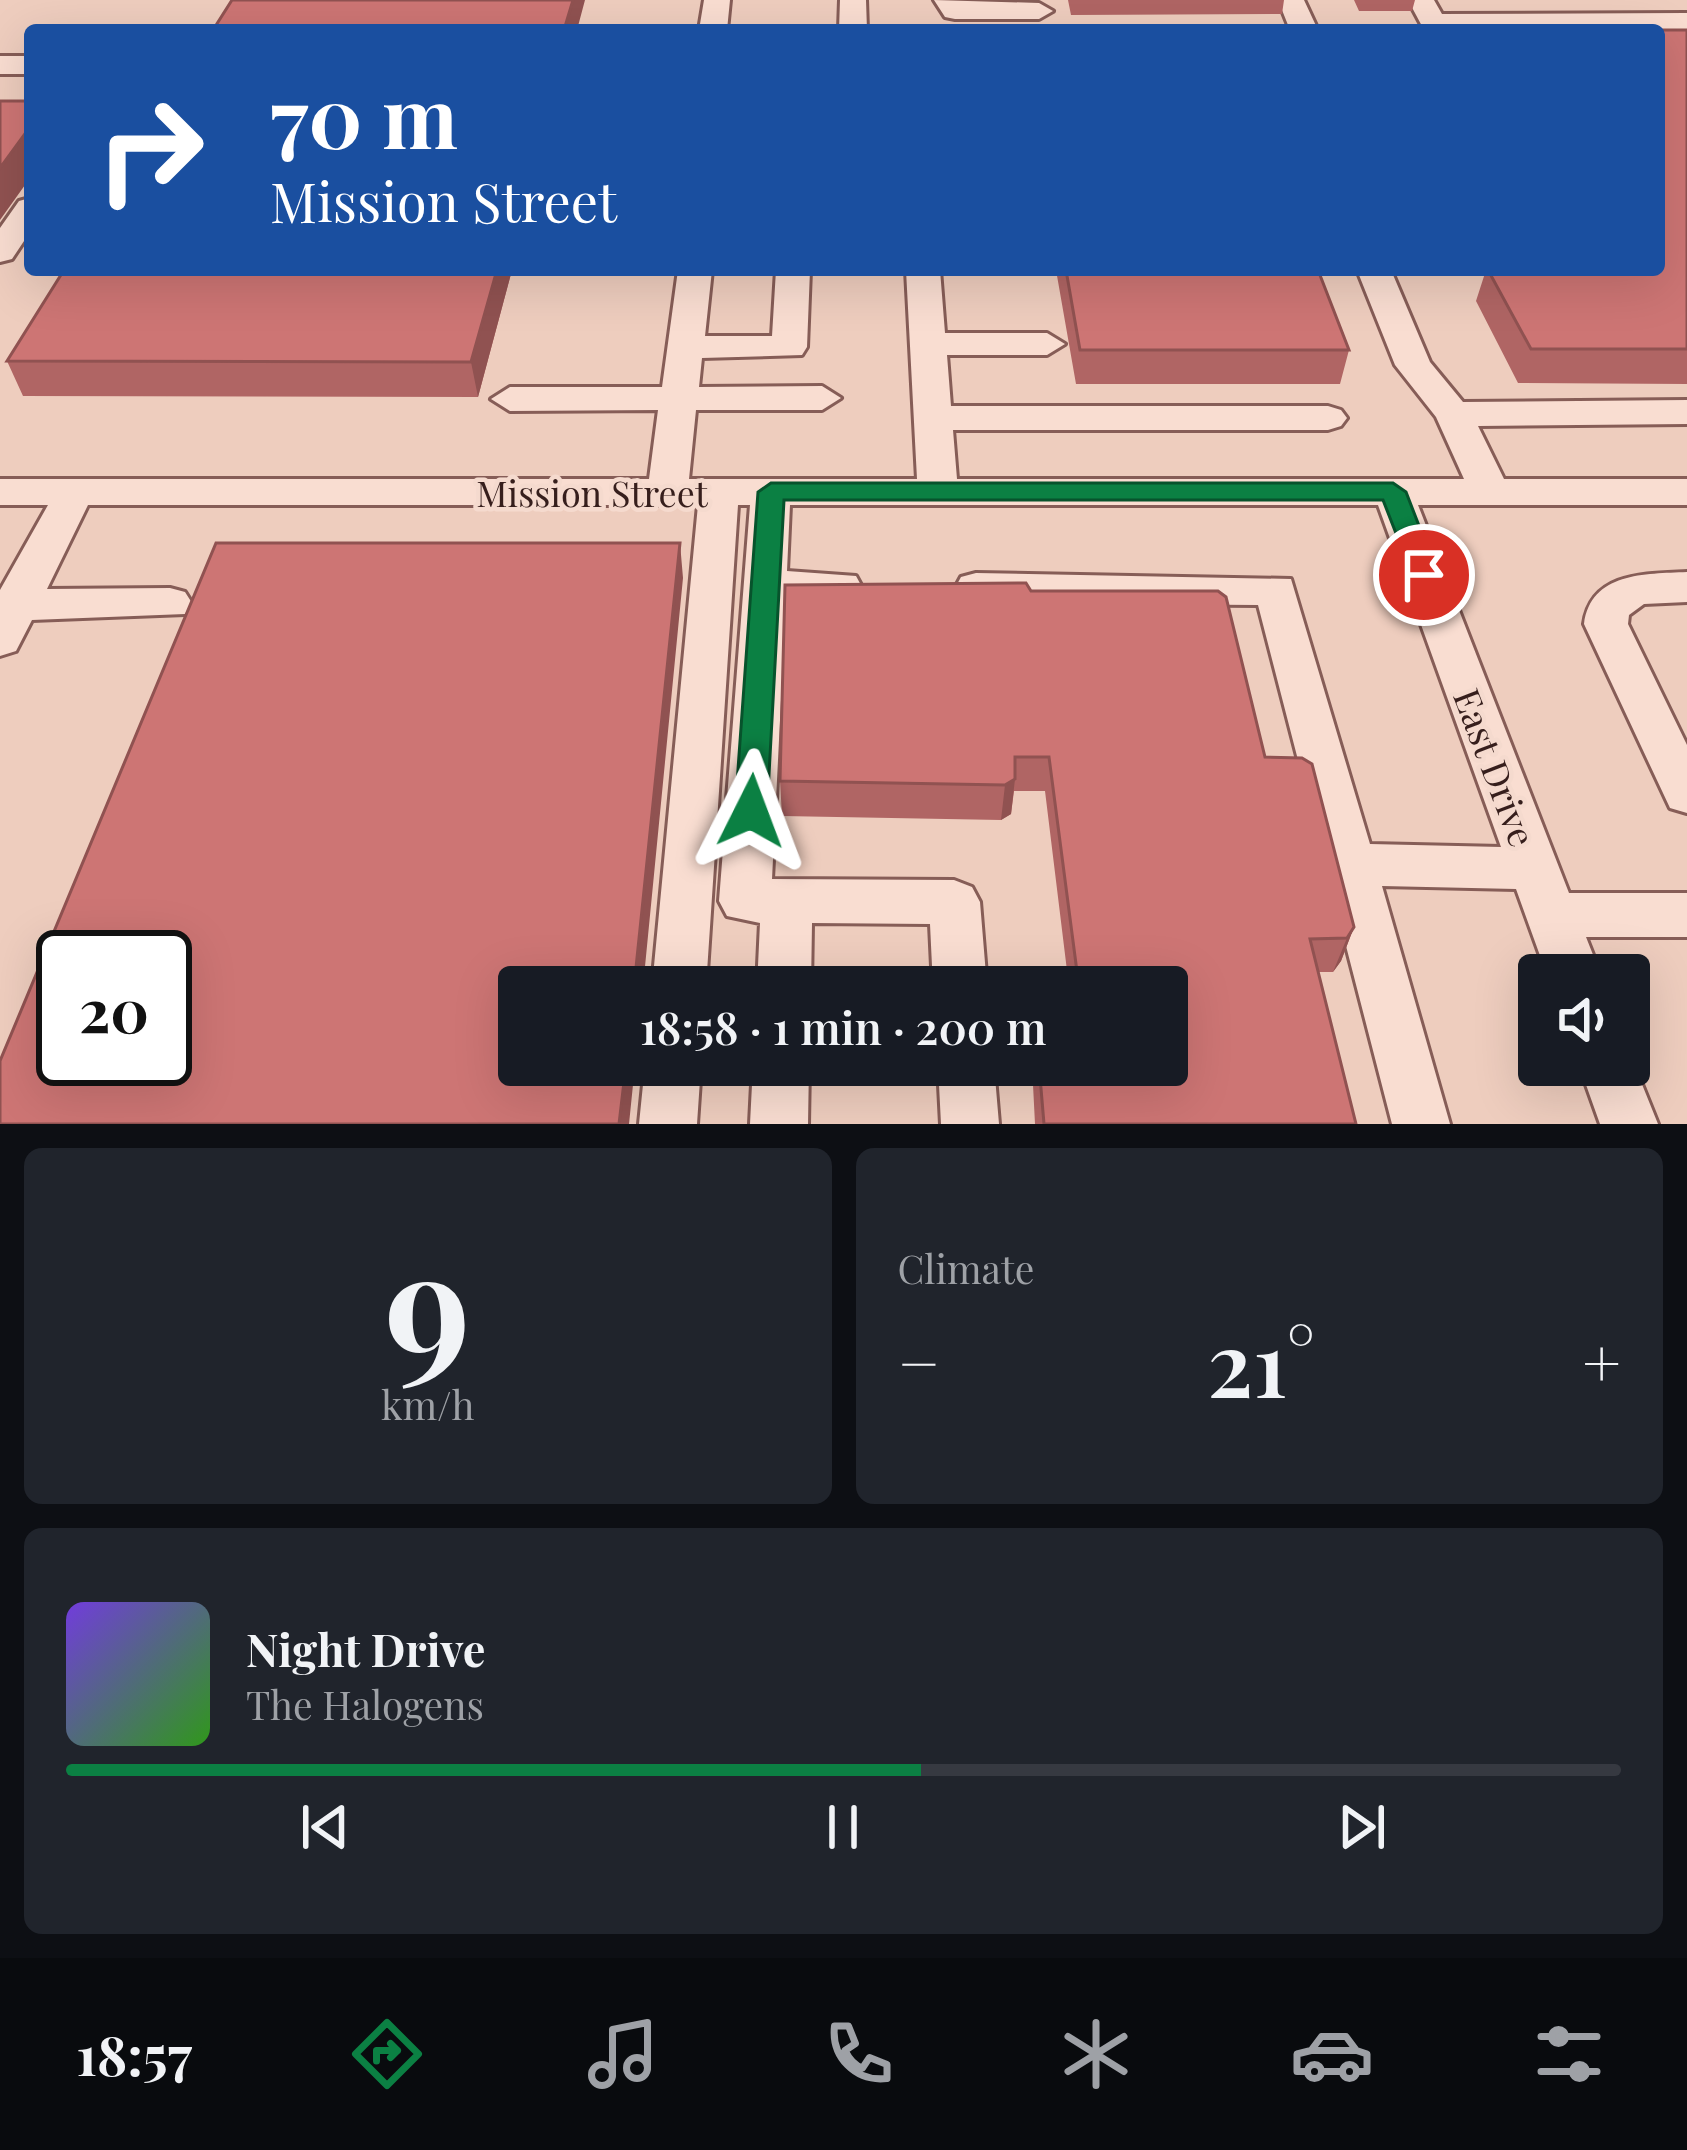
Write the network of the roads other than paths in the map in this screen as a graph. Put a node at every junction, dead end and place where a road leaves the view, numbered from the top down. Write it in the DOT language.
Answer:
graph roads {
  1 [pos="946,0"];
  2 [pos="1421,0"];
  3 [pos="1039,11"];
  4 [pos="1687,21"];
  5 [pos="24,217"];
  6 [pos="0,252"];
  7 [pos="694,276"];
  8 [pos="793,276"];
  9 [pos="923,276"];
  10 [pos="1376,276"];
  11 [pos="928,344"];
  12 [pos="1046,344"];
  13 [pos="685,347"];
  14 [pos="822,398"];
  15 [pos="510,399"];
  16 [pos="679,399"];
  17 [pos="1687,412"];
  18 [pos="1453,413"];
  19 [pos="933,418"];
  20 [pos="1328,418"];
  21 [pos="0,492"];
  22 [pos="75,492"];
  23 [pos="667,492"];
  24 [pos="719,492"];
  25 [pos="771,492"];
  26 [pos="938,492"];
  27 [pos="1393,492"];
  28 [pos="1490,492"];
  29 [pos="1687,492"];
  30 [pos="765,586"];
  31 [pos="881,587"];
  32 [pos="1687,587"];
  33 [pos="927,588"];
  34 [pos="170,603"];
  35 [pos="6,617"];
  36 [pos="1687,794"];
  37 [pos="1351,865"];
  38 [pos="1543,892"];
  39 [pos="787,902"];
  40 [pos="1687,915"];
  41 [pos="1566,954"];
  42 [pos="675,966"];
  43 [pos="785,966"];
  44 [pos="959,966"];
  45 [pos="671,1086"];
  46 [pos="780,1086"];
  47 [pos="967,1086"];
  48 [pos="1615,1086"];
  49 [pos="668,1124"];
  50 [pos="779,1124"];
  51 [pos="970,1124"];
  52 [pos="1421,1124"];
  53 [pos="1629,1124"];
  1 -- 3 [label="street"];
  2 -- 4 [label="street"];
  5 -- 6 [label="street"];
  7 -- 13 [label="street"];
  8 -- 13 [label="street"];
  9 -- 11 [label="street"];
  10 -- 18 [label="street"];
  11 -- 12 [label="street"];
  11 -- 19 [label="street"];
  13 -- 16 [label="street"];
  14 -- 16 [label="street"];
  15 -- 16 [label="street"];
  16 -- 23 [label="street"];
  17 -- 18 [label="street"];
  18 -- 28 [label="street"];
  19 -- 20 [label="street"];
  19 -- 26 [label="street"];
  21 -- 22 [label="street, Mission Street"];
  22 -- 23 [label="street, Mission Street"];
  22 -- 35 [label="street"];
  23 -- 24 [label="street, Mission Street"];
  24 -- 25 [label="street, Mission Street"];
  24 -- 42 [label="street"];
  25 -- 26 [label="street, Mission Street"];
  25 -- 30 [label="street"];
  26 -- 27 [label="street, Mission Street"];
  27 -- 28 [label="street, Mission Street"];
  27 -- 38 [label="street, East Drive"];
  28 -- 29 [label="street, Mission Street"];
  30 -- 31 [label="street"];
  30 -- 39 [label="street"];
  32 -- 36 [label="street"];
  33 -- 37 [label="street"];
  34 -- 35 [label="street"];
  37 -- 38 [label="street"];
  37 -- 52 [label="street"];
  38 -- 40 [label="street"];
  38 -- 41 [label="street, East Drive"];
  39 -- 43 [label="street"];
  39 -- 44 [label="street"];
  45 -- 49 [label="street"];
  46 -- 50 [label="street"];
  47 -- 51 [label="street"];
  48 -- 53 [label="street"];
}
